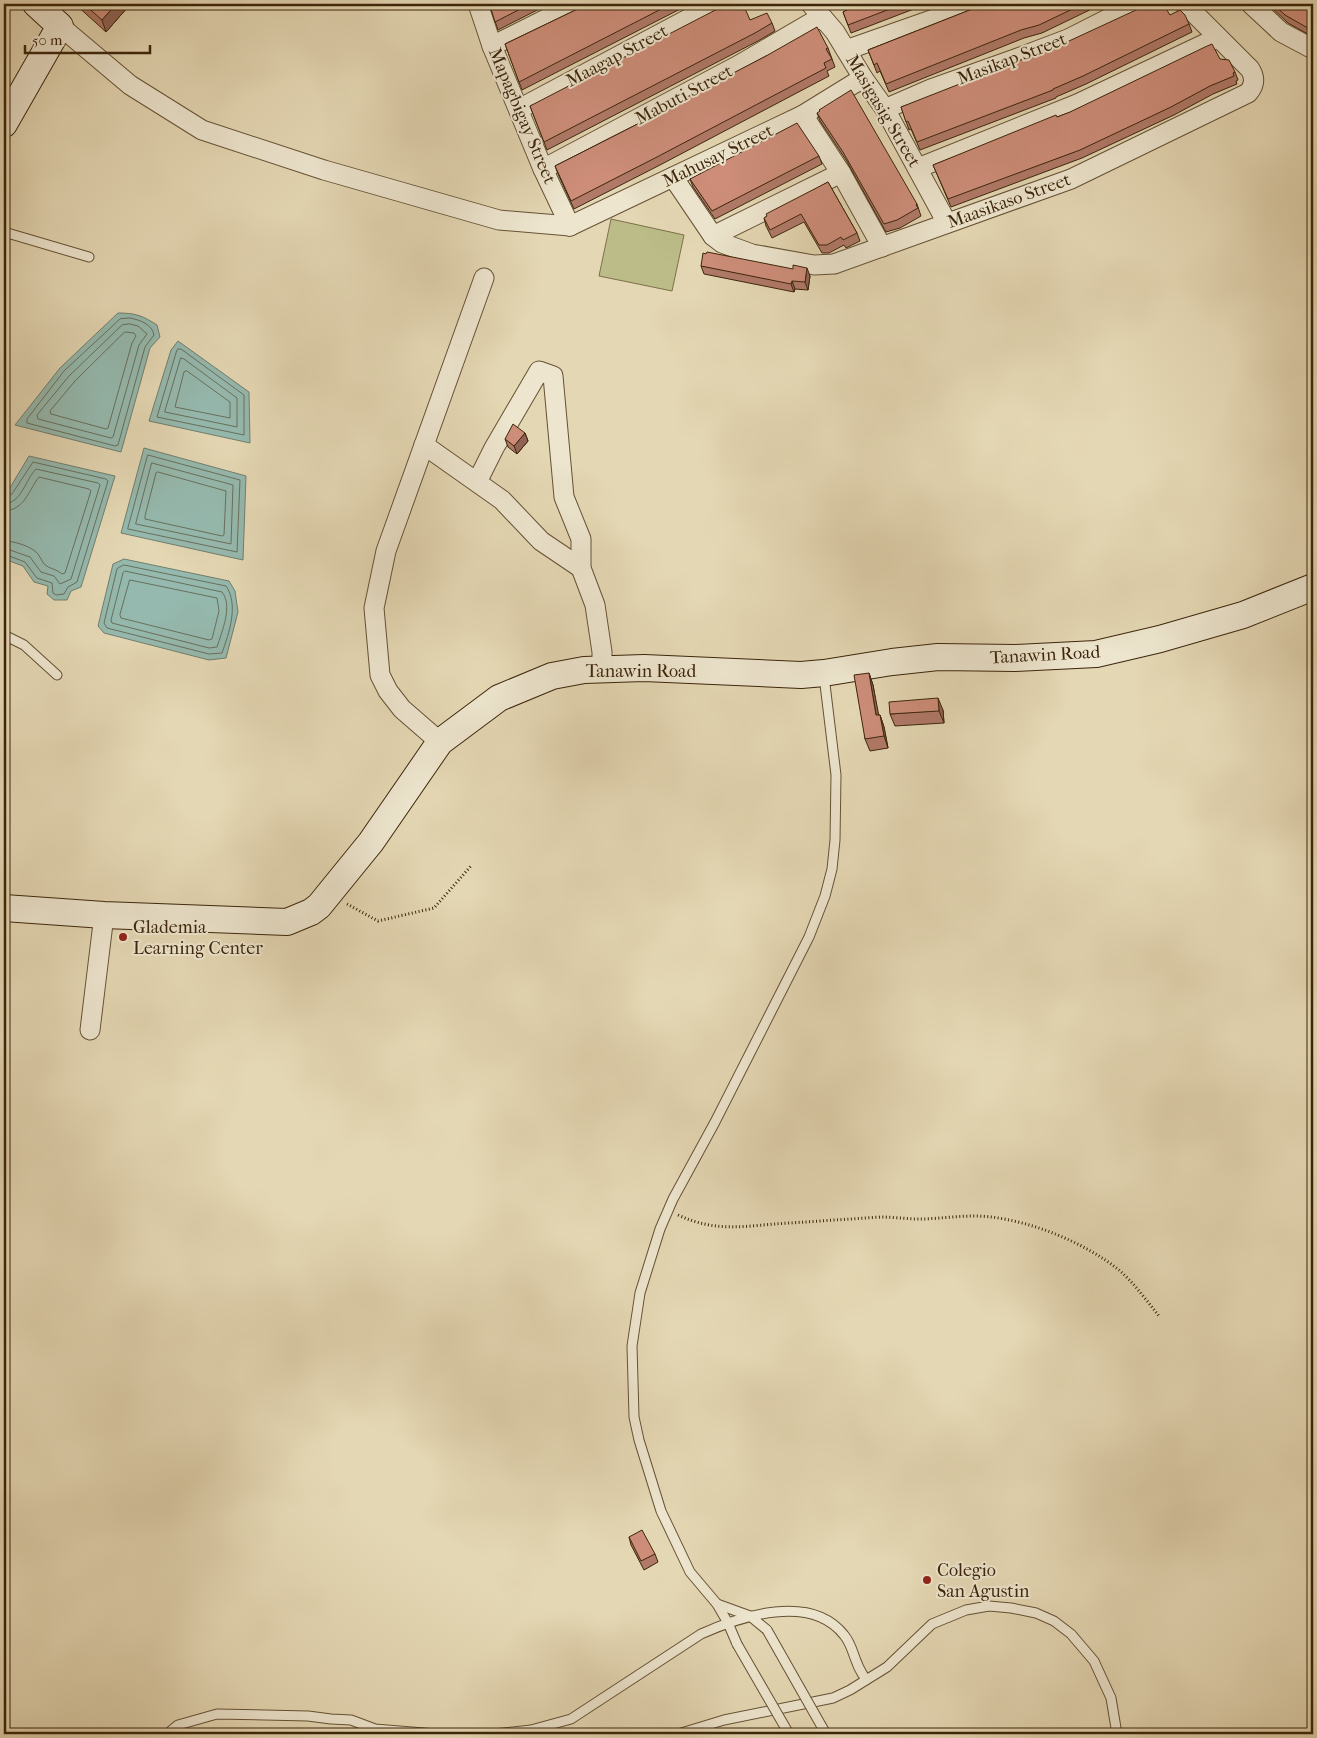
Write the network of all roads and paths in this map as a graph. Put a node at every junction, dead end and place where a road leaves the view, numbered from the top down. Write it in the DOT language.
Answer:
graph roads {
  1 [pos="36,4"];
  2 [pos="478,4"];
  3 [pos="576,4"];
  4 [pos="716,4"];
  5 [pos="972,4"];
  6 [pos="1137,4"];
  7 [pos="1185,4"];
  8 [pos="1251,4"];
  9 [pos="816,10"];
  10 [pos="60,26"];
  11 [pos="1217,38"];
  12 [pos="492,46"];
  13 [pos="1313,49"];
  14 [pos="846,50"];
  15 [pos="863,78"];
  16 [pos="518,109"];
  17 [pos="885,109"];
  18 [pos="803,115"];
  19 [pos="4,124"];
  20 [pos="918,168"];
  21 [pos="543,169"];
  22 [pos="841,173"];
  23 [pos="674,177"];
  24 [pos="947,223"];
  25 [pos="570,226"];
  26 [pos="4,232"];
  27 [pos="713,236"];
  28 [pos="882,248"];
  29 [pos="89,257"];
  30 [pos="484,278"];
  31 [pos="424,445"];
  32 [pos="477,482"];
  33 [pos="581,568"];
  34 [pos="1313,587"];
  35 [pos="4,635"];
  36 [pos="602,668"];
  37 [pos="824,673"];
  38 [pos="57,675"];
  39 [pos="440,742"];
  40 [pos="471,866"];
  41 [pos="329,893"];
  42 [pos="4,908"];
  43 [pos="104,914"];
  44 [pos="90,1030"];
  45 [pos="668,1210"];
  46 [pos="1159,1316"];
  47 [pos="717,1604"];
  48 [pos="750,1616"];
  49 [pos="728,1623"];
  50 [pos="866,1680"];
  51 [pos="375,1731"];
  52 [pos="167,1734"];
  53 [pos="436,1734"];
  54 [pos="494,1734"];
  55 [pos="678,1734"];
  56 [pos="789,1734"];
  57 [pos="826,1734"];
  58 [pos="1117,1734"];
  1 -- 10 [label="street"];
  2 -- 12 [label="street, Mapagbigay Street"];
  3 -- 12 [label="street"];
  4 -- 16 [label="street, Maagap Street"];
  5 -- 14 [label="street"];
  6 -- 17 [label="street, Masikap Street"];
  7 -- 11 [label="street, Maasikaso Street"];
  8 -- 13 [label="street"];
  9 -- 14 [label="street, Masigasig Street"];
  9 -- 21 [label="street, Mabuti Street"];
  10 -- 19 [label="street"];
  10 -- 25 [label="street"];
  11 -- 20 [label="street"];
  11 -- 24 [label="street, Maasikaso Street"];
  12 -- 16 [label="street, Mapagbigay Street"];
  14 -- 15 [label="street, Masigasig Street"];
  15 -- 17 [label="street, Masigasig Street"];
  15 -- 18 [label="street, Mahusay Street"];
  16 -- 21 [label="street, Mapagbigay Street"];
  17 -- 20 [label="street, Masigasig Street"];
  18 -- 22 [label="street"];
  18 -- 23 [label="street, Mahusay Street"];
  20 -- 24 [label="street, Masigasig Street"];
  21 -- 25 [label="street, Mapagbigay Street"];
  22 -- 27 [label="street"];
  22 -- 28 [label="street"];
  23 -- 25 [label="street, Mahusay Street"];
  23 -- 27 [label="street, Maasikaso Street"];
  24 -- 28 [label="street, Maasikaso Street"];
  26 -- 29 [label="lane"];
  27 -- 28 [label="street, Maasikaso Street"];
  30 -- 31 [label="street"];
  31 -- 32 [label="street"];
  31 -- 39 [label="street"];
  32 -- 33 [label="street"];
  32 -- 33 [label="street"];
  33 -- 36 [label="street"];
  34 -- 37 [label="street, Tanawin Road"];
  35 -- 38 [label="lane"];
  36 -- 37 [label="street, Tanawin Road"];
  36 -- 39 [label="street, Tanawin Road"];
  37 -- 45 [label="lane"];
  39 -- 41 [label="street, Tanawin Road"];
  40 -- 41 [label="path"];
  41 -- 43 [label="street, Tanawin Road"];
  42 -- 43 [label="street, Tanawin Road"];
  43 -- 44 [label="street"];
  45 -- 46 [label="path"];
  45 -- 47 [label="lane"];
  47 -- 48 [label="lane"];
  47 -- 49 [label="lane"];
  48 -- 49 [label="lane"];
  48 -- 50 [label="lane"];
  48 -- 57 [label="lane, bridge"];
  49 -- 54 [label="lane"];
  49 -- 56 [label="lane, bridge"];
  50 -- 55 [label="lane"];
  50 -- 58 [label="lane"];
  51 -- 52 [label="lane"];
  51 -- 53 [label="lane"];
}
